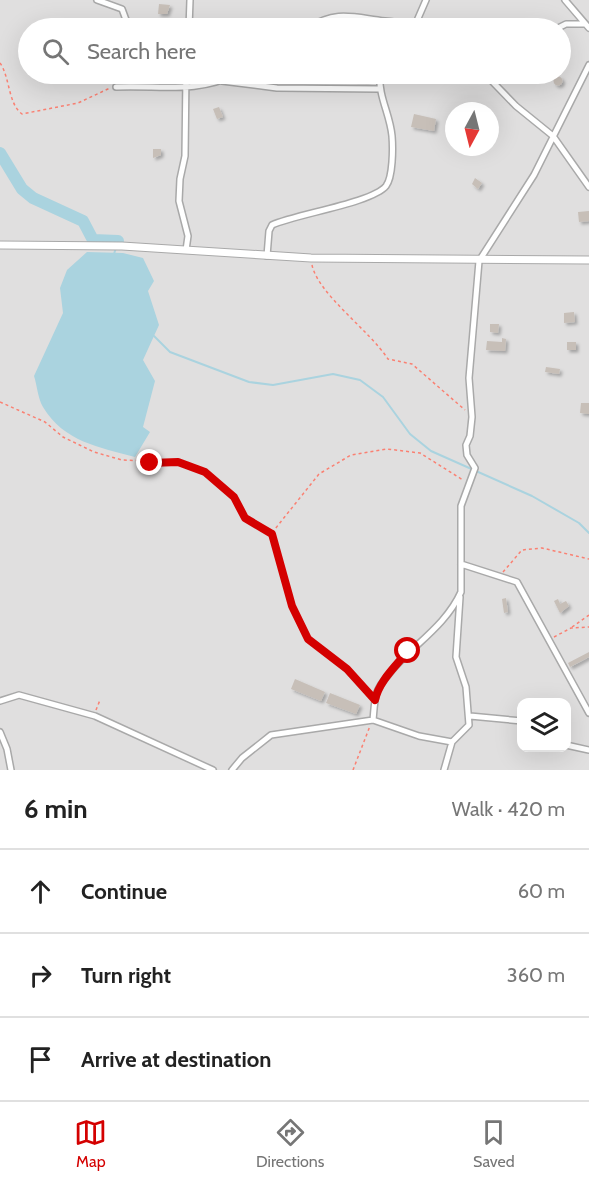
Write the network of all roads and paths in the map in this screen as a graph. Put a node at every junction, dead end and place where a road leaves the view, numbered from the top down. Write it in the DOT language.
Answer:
graph roads {
  1 [pos="98,0"];
  2 [pos="124,0"];
  3 [pos="190,0"];
  4 [pos="426,0"];
  5 [pos="565,0"];
  6 [pos="122,9"];
  7 [pos="125,18"];
  8 [pos="189,18"];
  9 [pos="324,18"];
  10 [pos="368,18"];
  11 [pos="418,18"];
  12 [pos="571,24"];
  13 [pos="586,26"];
  14 [pos="0,63"];
  15 [pos="589,65"];
  16 [pos="185,84"];
  17 [pos="208,84"];
  18 [pos="245,84"];
  19 [pos="379,84"];
  20 [pos="495,84"];
  21 [pos="116,87"];
  22 [pos="185,89"];
  23 [pos="379,89"];
  24 [pos="553,136"];
  25 [pos="589,187"];
  26 [pos="0,245"];
  27 [pos="186,250"];
  28 [pos="267,256"];
  29 [pos="311,258"];
  30 [pos="589,260"];
  31 [pos="479,261"];
  32 [pos="0,402"];
  33 [pos="472,417"];
  34 [pos="469,483"];
  35 [pos="272,534"];
  36 [pos="589,559"];
  37 [pos="461,564"];
  38 [pos="500,575"];
  39 [pos="460,592"];
  40 [pos="589,615"];
  41 [pos="589,627"];
  42 [pos="571,628"];
  43 [pos="548,640"];
  44 [pos="100,700"];
  45 [pos="375,700"];
  46 [pos="1,702"];
  47 [pos="589,713"];
  48 [pos="95,716"];
  49 [pos="470,716"];
  50 [pos="373,720"];
  51 [pos="517,721"];
  52 [pos="0,732"];
  53 [pos="453,742"];
  54 [pos="571,746"];
  55 [pos="589,750"];
  56 [pos="11,770"];
  57 [pos="213,770"];
  58 [pos="232,770"];
  59 [pos="353,770"];
  60 [pos="444,770"];
  1 -- 6 [label="street"];
  2 -- 6 [label="street"];
  3 -- 8 [label="street"];
  4 -- 11 [label="street"];
  5 -- 13 [label="street"];
  6 -- 7 [label="street"];
  9 -- 10 [label="street"];
  12 -- 13 [label="street"];
  14 -- 21 [label="path"];
  15 -- 24 [label="street"];
  16 -- 22 [label="street"];
  17 -- 22 [label="street"];
  18 -- 23 [label="street"];
  19 -- 23 [label="street"];
  20 -- 24 [label="street"];
  21 -- 22 [label="street"];
  22 -- 27 [label="street"];
  23 -- 28 [label="street"];
  24 -- 25 [label="street"];
  24 -- 31 [label="street"];
  26 -- 27 [label="street"];
  27 -- 28 [label="street"];
  28 -- 29 [label="street"];
  29 -- 31 [label="street"];
  29 -- 33 [label="path"];
  30 -- 31 [label="street"];
  31 -- 33 [label="street"];
  32 -- 35 [label="path"];
  33 -- 34 [label="street"];
  34 -- 35 [label="path"];
  34 -- 37 [label="street"];
  35 -- 45 [label="path"];
  36 -- 38 [label="path"];
  37 -- 38 [label="street"];
  37 -- 39 [label="street"];
  38 -- 43 [label="street"];
  39 -- 45 [label="street"];
  39 -- 49 [label="street"];
  40 -- 42 [label="path"];
  41 -- 42 [label="path"];
  42 -- 43 [label="path"];
  43 -- 47 [label="street"];
  44 -- 48 [label="path"];
  45 -- 50 [label="street"];
  46 -- 48 [label="street"];
  48 -- 57 [label="street"];
  49 -- 51 [label="street"];
  49 -- 53 [label="street"];
  50 -- 53 [label="street"];
  50 -- 58 [label="street"];
  50 -- 59 [label="path"];
  52 -- 56 [label="street"];
  53 -- 60 [label="street"];
  54 -- 55 [label="street"];
}
